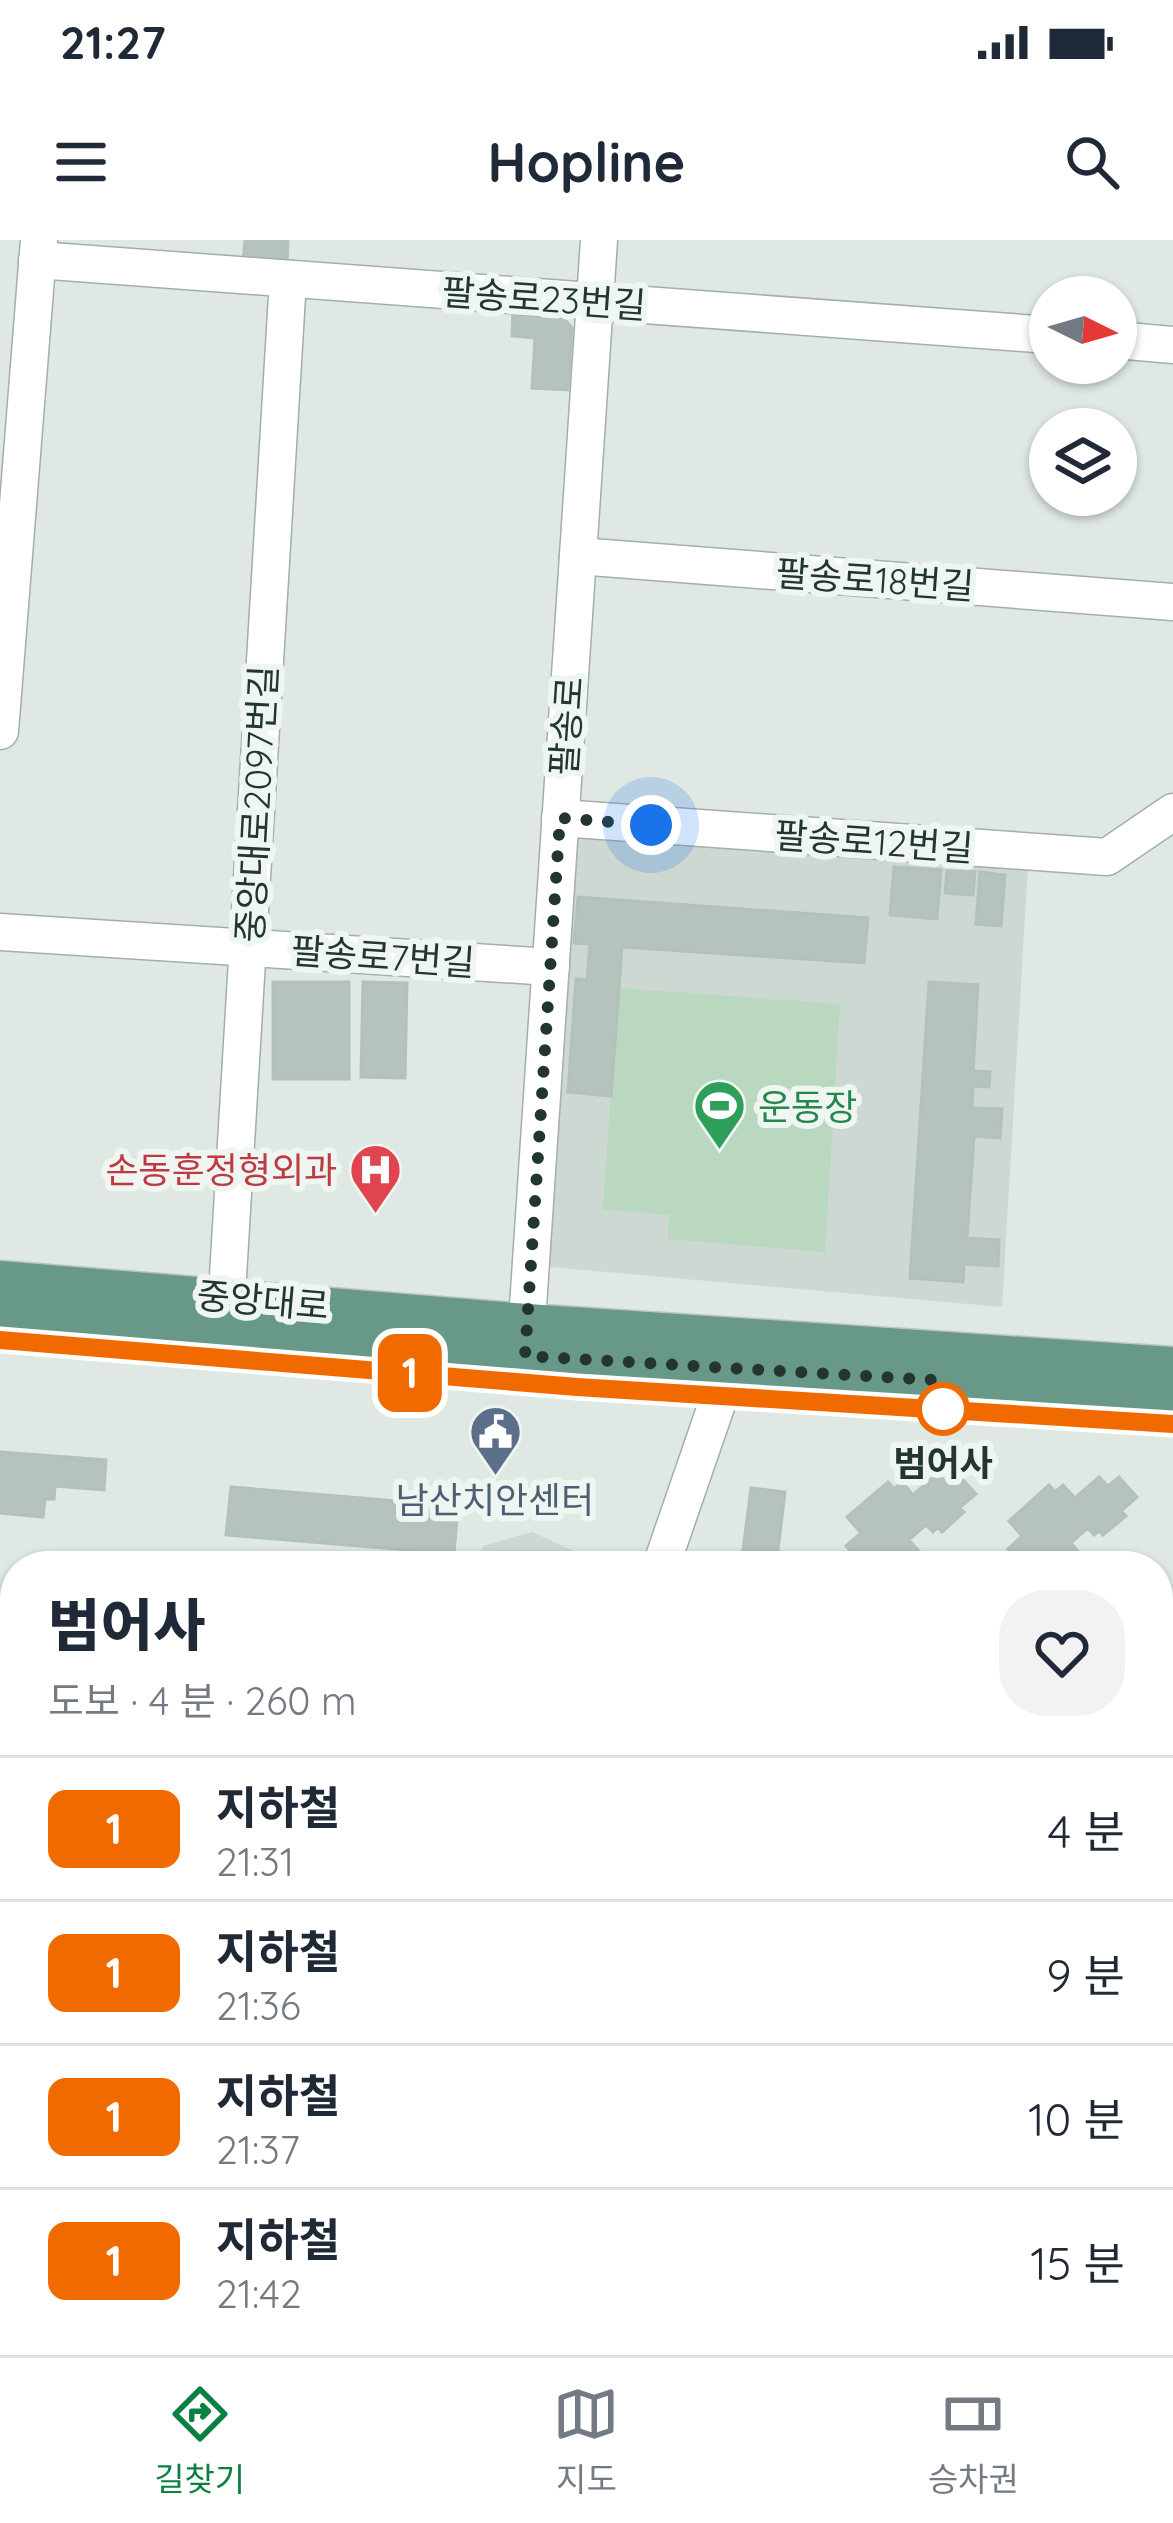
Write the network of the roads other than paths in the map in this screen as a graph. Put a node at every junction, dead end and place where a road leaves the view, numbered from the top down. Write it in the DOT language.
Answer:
graph roads {
  1 [pos="598,240"];
  2 [pos="38,250"];
  3 [pos="288,279"];
  4 [pos="595,302"];
  5 [pos="1029,333"];
  6 [pos="1137,342"];
  7 [pos="1173,345"];
  8 [pos="578,556"];
  9 [pos="1173,602"];
  10 [pos="0,731"];
  11 [pos="1173,812"];
  12 [pos="560,818"];
  13 [pos="0,932"];
  14 [pos="248,947"];
  15 [pos="550,967"];
  16 [pos="0,1280"];
  17 [pos="0,1310"];
  18 [pos="225,1313"];
  19 [pos="526,1339"];
  20 [pos="1173,1365"];
  21 [pos="730,1366"];
  22 [pos="1173,1396"];
  23 [pos="666,1551"];
  1 -- 4 [label="street, 팔송로"];
  2 -- 3 [label="street, 팔송로23번길"];
  2 -- 10 [label="street"];
  3 -- 4 [label="street, 팔송로23번길"];
  3 -- 14 [label="street, 중앙대로2097번길"];
  4 -- 5 [label="street, 팔송로23번길"];
  4 -- 8 [label="street, 팔송로"];
  6 -- 7 [label="street"];
  8 -- 9 [label="street, 팔송로18번길"];
  8 -- 12 [label="street, 팔송로"];
  11 -- 12 [label="street, 팔송로12번길"];
  12 -- 15 [label="street, 팔송로"];
  13 -- 14 [label="street, 팔송로7번길"];
  14 -- 15 [label="street, 팔송로7번길"];
  14 -- 18 [label="street, 중앙대로2097번길"];
  15 -- 19 [label="street, 팔송로"];
  16 -- 18 [label="main road, 중앙대로"];
  17 -- 18 [label="main road, 중앙대로"];
  18 -- 19 [label="main road, 중앙대로"];
  19 -- 20 [label="main road, 중앙대로"];
  19 -- 21 [label="main road, 중앙대로"];
  21 -- 22 [label="main road, 중앙대로"];
  21 -- 23 [label="street"];
}
